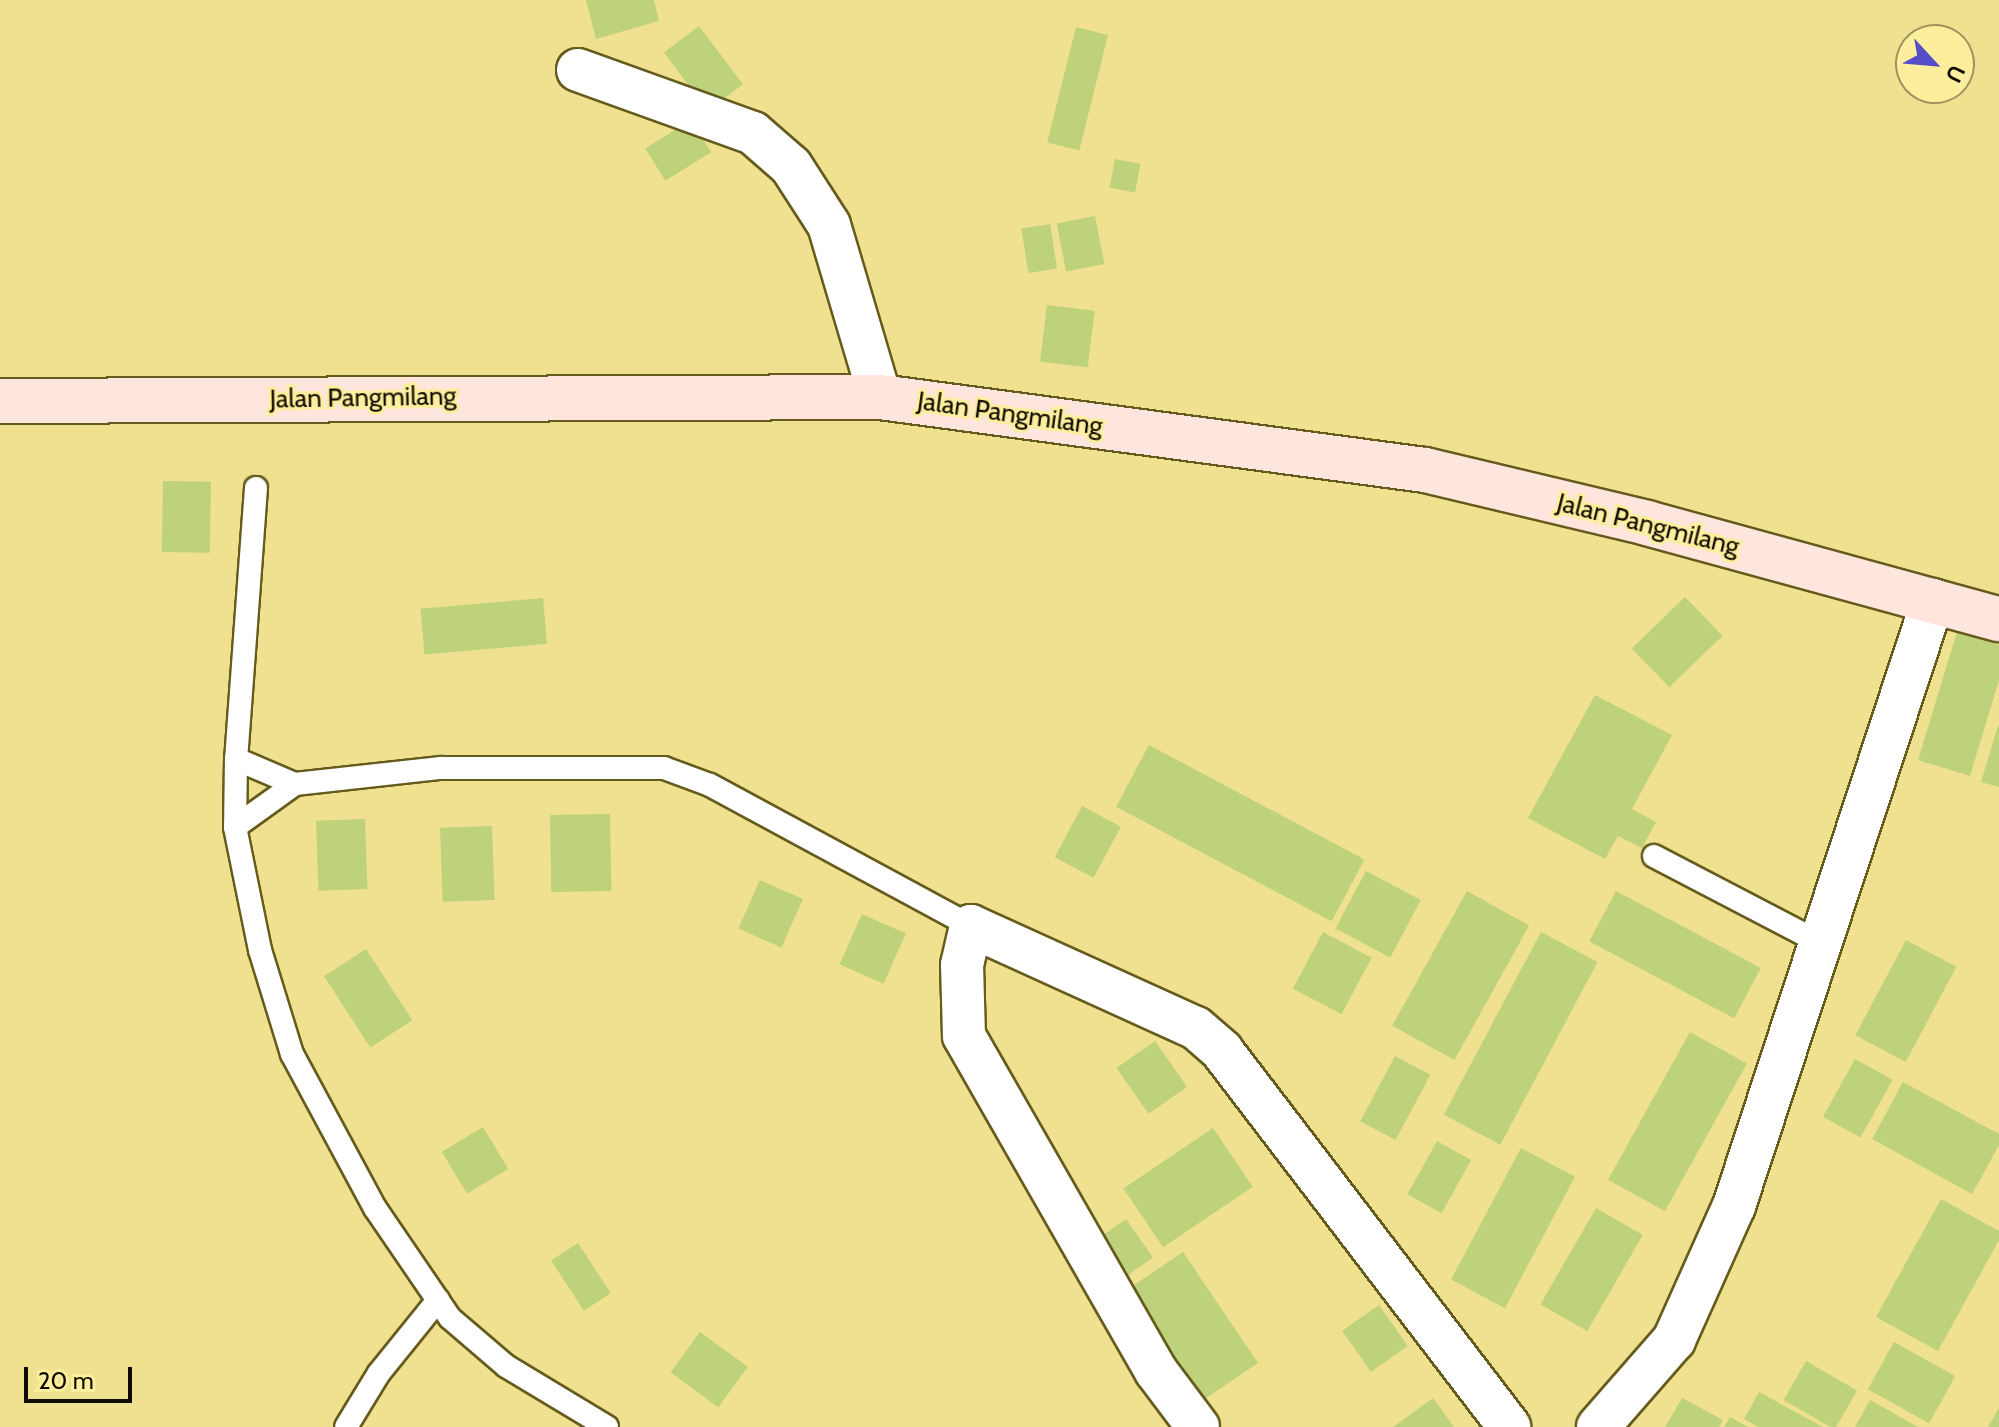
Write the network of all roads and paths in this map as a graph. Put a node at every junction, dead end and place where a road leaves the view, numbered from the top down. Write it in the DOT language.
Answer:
graph roads {
  1 [pos="578,70"];
  2 [pos="880,397"];
  3 [pos="0,401"];
  4 [pos="256,488"];
  5 [pos="1933,600"];
  6 [pos="1999,619"];
  7 [pos="236,759"];
  8 [pos="295,784"];
  9 [pos="235,827"];
  10 [pos="1654,856"];
  11 [pos="971,926"];
  12 [pos="1822,944"];
  13 [pos="438,1300"];
  14 [pos="346,1427"];
  15 [pos="607,1427"];
  16 [pos="1198,1427"];
  17 [pos="1509,1427"];
  18 [pos="1598,1427"];
  1 -- 2 [label="street"];
  2 -- 3 [label="street, Jalan Pangmilang"];
  2 -- 5 [label="street, Jalan Pangmilang"];
  4 -- 7 [label="lane"];
  5 -- 6 [label="street, Jalan Pangmilang"];
  5 -- 12 [label="street"];
  7 -- 8 [label="lane"];
  7 -- 9 [label="lane"];
  8 -- 9 [label="lane"];
  8 -- 11 [label="lane"];
  9 -- 13 [label="lane"];
  10 -- 12 [label="lane"];
  11 -- 16 [label="street"];
  11 -- 17 [label="street"];
  12 -- 18 [label="street"];
  13 -- 14 [label="lane"];
  13 -- 15 [label="lane"];
}
